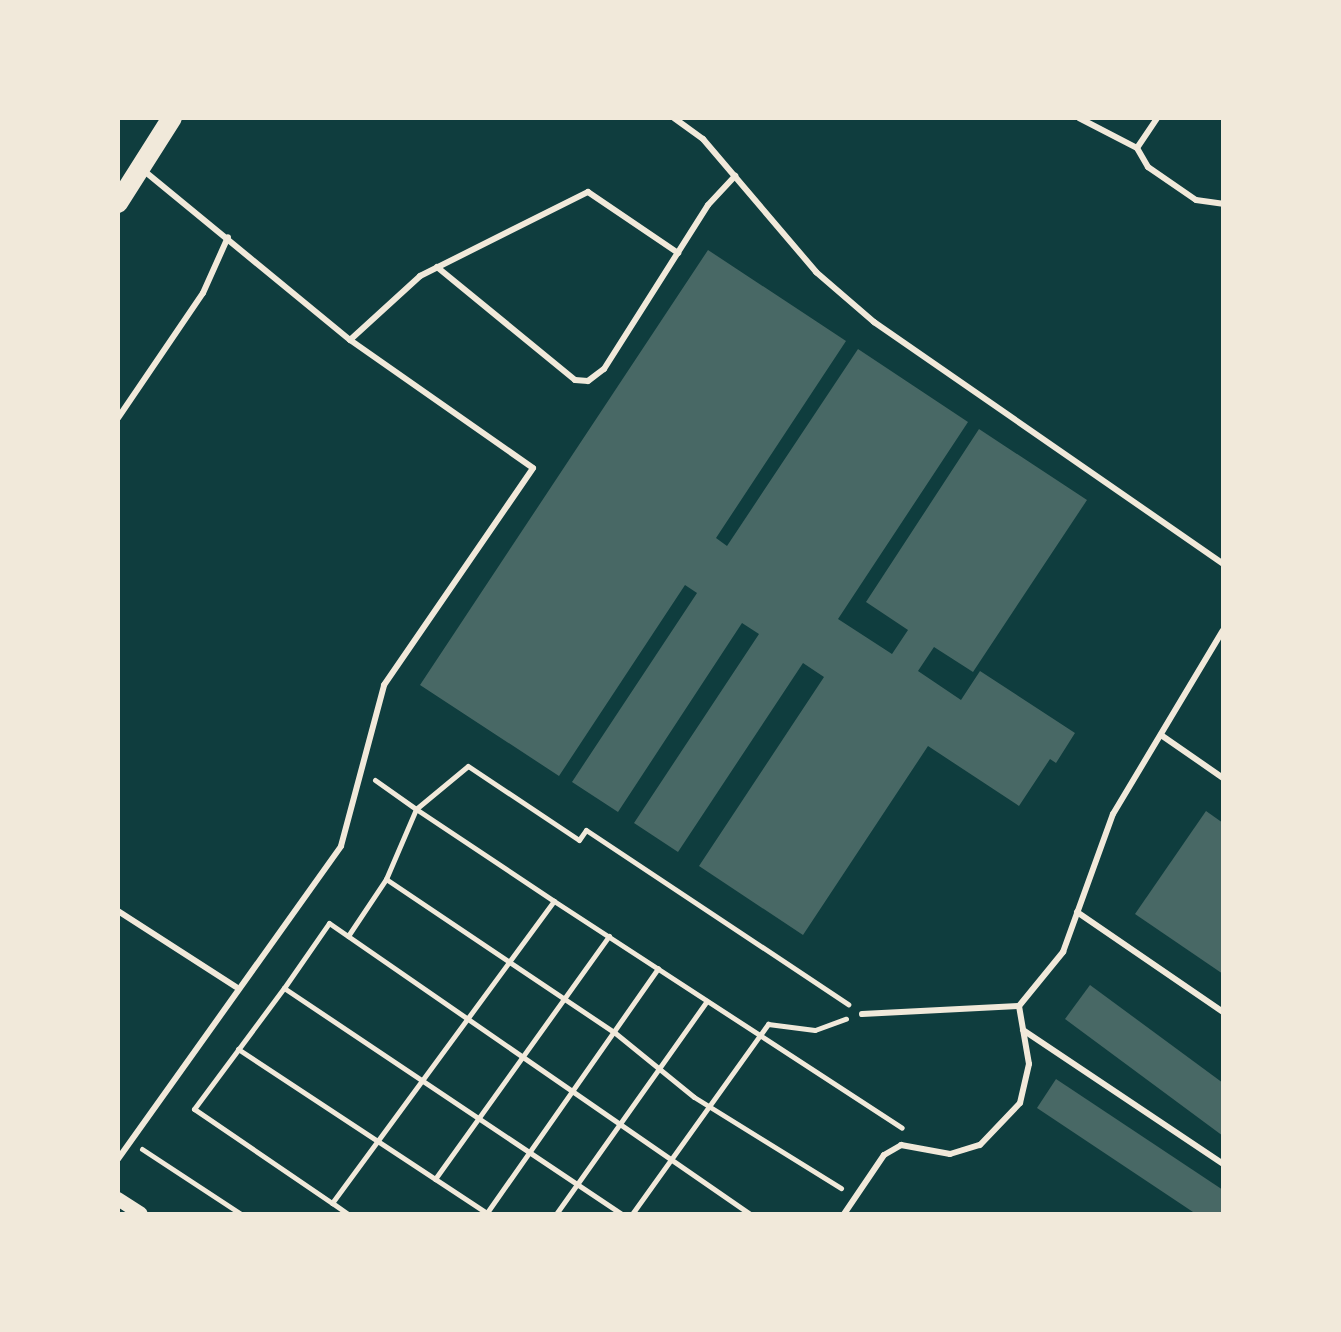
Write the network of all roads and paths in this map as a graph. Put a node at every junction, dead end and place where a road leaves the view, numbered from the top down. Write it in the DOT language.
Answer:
graph roads {
  1 [pos="172,118"];
  2 [pos="674,118"];
  3 [pos="1079,118"];
  4 [pos="1157,118"];
  5 [pos="1137,148"];
  6 [pos="141,168"];
  7 [pos="735,176"];
  8 [pos="118,203"];
  9 [pos="1223,204"];
  10 [pos="228,237"];
  11 [pos="678,253"];
  12 [pos="437,267"];
  13 [pos="350,340"];
  14 [pos="118,418"];
  15 [pos="1223,564"];
  16 [pos="1223,630"];
  17 [pos="1161,735"];
  18 [pos="361,771"];
  19 [pos="1223,778"];
  20 [pos="416,809"];
  21 [pos="386,879"];
  22 [pos="554,901"];
  23 [pos="118,911"];
  24 [pos="1077,912"];
  25 [pos="348,936"];
  26 [pos="609,936"];
  27 [pos="509,962"];
  28 [pos="658,968"];
  29 [pos="236,987"];
  30 [pos="284,988"];
  31 [pos="564,999"];
  32 [pos="707,1001"];
  33 [pos="1019,1006"];
  34 [pos="1223,1012"];
  35 [pos="862,1014"];
  36 [pos="468,1018"];
  37 [pos="1023,1030"];
  38 [pos="614,1032"];
  39 [pos="760,1035"];
  40 [pos="238,1049"];
  41 [pos="524,1056"];
  42 [pos="659,1069"];
  43 [pos="422,1080"];
  44 [pos="573,1090"];
  45 [pos="709,1107"];
  46 [pos="479,1118"];
  47 [pos="619,1125"];
  48 [pos="130,1141"];
  49 [pos="377,1141"];
  50 [pos="932,1148"];
  51 [pos="529,1152"];
  52 [pos="118,1159"];
  53 [pos="669,1163"];
  54 [pos="1223,1164"];
  55 [pos="435,1179"];
  56 [pos="577,1184"];
  57 [pos="856,1197"];
  58 [pos="118,1199"];
  59 [pos="332,1203"];
  60 [pos="141,1214"];
  61 [pos="241,1214"];
  62 [pos="348,1214"];
  63 [pos="487,1214"];
  64 [pos="556,1214"];
  65 [pos="622,1214"];
  66 [pos="632,1214"];
  67 [pos="750,1214"];
  68 [pos="844,1214"];
  1 -- 6 [label="main road"];
  2 -- 7 [label="lane"];
  3 -- 5 [label="lane"];
  4 -- 5 [label="lane"];
  5 -- 9 [label="lane"];
  6 -- 8 [label="main road"];
  6 -- 10 [label="lane"];
  7 -- 11 [label="lane"];
  7 -- 15 [label="lane"];
  10 -- 13 [label="lane"];
  10 -- 14 [label="lane"];
  11 -- 12 [label="lane"];
  11 -- 12 [label="lane"];
  12 -- 13 [label="lane"];
  13 -- 18 [label="lane"];
  16 -- 17 [label="lane"];
  17 -- 19 [label="lane"];
  17 -- 24 [label="lane"];
  18 -- 20 [label="path"];
  18 -- 29 [label="lane"];
  20 -- 21 [label="path"];
  20 -- 22 [label="path"];
  20 -- 35 [label="path"];
  21 -- 25 [label="path"];
  21 -- 27 [label="path"];
  22 -- 26 [label="path"];
  22 -- 27 [label="path"];
  23 -- 29 [label="lane"];
  24 -- 33 [label="lane"];
  24 -- 34 [label="lane"];
  25 -- 30 [label="path"];
  25 -- 36 [label="path"];
  26 -- 28 [label="path"];
  26 -- 31 [label="path"];
  27 -- 31 [label="path"];
  27 -- 36 [label="path"];
  28 -- 32 [label="path"];
  28 -- 38 [label="path"];
  29 -- 48 [label="lane"];
  30 -- 40 [label="path"];
  30 -- 43 [label="path"];
  31 -- 38 [label="path"];
  31 -- 41 [label="path"];
  32 -- 39 [label="path"];
  32 -- 42 [label="path"];
  33 -- 35 [label="lane"];
  33 -- 37 [label="lane"];
  35 -- 39 [label="path"];
  36 -- 41 [label="path"];
  36 -- 43 [label="path"];
  37 -- 50 [label="lane"];
  37 -- 54 [label="lane"];
  38 -- 42 [label="path"];
  38 -- 44 [label="path"];
  39 -- 45 [label="path"];
  39 -- 50 [label="path"];
  40 -- 49 [label="path"];
  40 -- 59 [label="path"];
  41 -- 44 [label="path"];
  41 -- 46 [label="path"];
  42 -- 45 [label="path"];
  42 -- 47 [label="path"];
  43 -- 46 [label="path"];
  43 -- 49 [label="path"];
  44 -- 47 [label="path"];
  44 -- 51 [label="path"];
  45 -- 53 [label="path"];
  45 -- 57 [label="path"];
  46 -- 51 [label="path"];
  46 -- 55 [label="path"];
  47 -- 53 [label="path"];
  47 -- 56 [label="path"];
  48 -- 52 [label="lane"];
  48 -- 61 [label="path"];
  49 -- 55 [label="path"];
  49 -- 59 [label="path"];
  50 -- 57 [label="lane"];
  51 -- 56 [label="path"];
  51 -- 63 [label="path"];
  53 -- 66 [label="path"];
  53 -- 67 [label="path"];
  55 -- 63 [label="path"];
  56 -- 64 [label="path"];
  56 -- 65 [label="path"];
  57 -- 68 [label="lane"];
  58 -- 60 [label="street"];
  59 -- 62 [label="path"];
}
